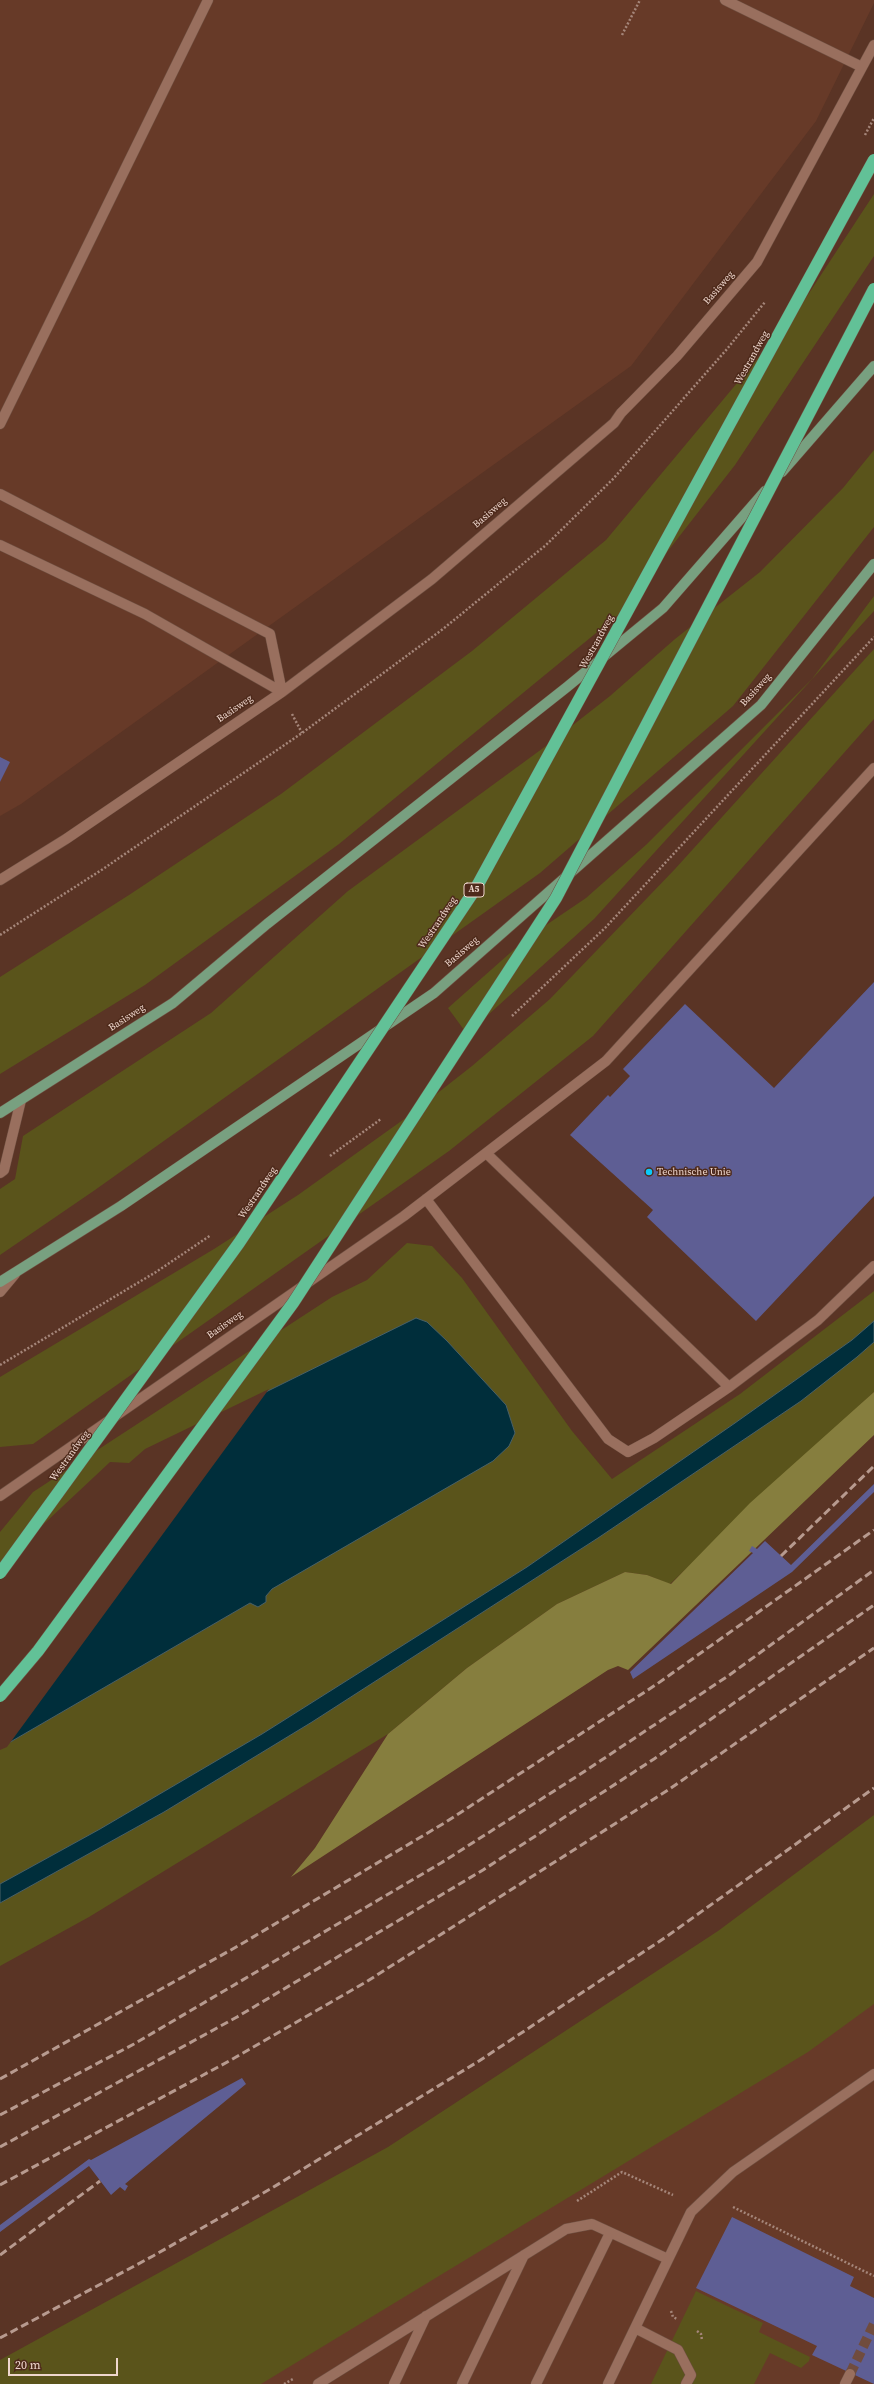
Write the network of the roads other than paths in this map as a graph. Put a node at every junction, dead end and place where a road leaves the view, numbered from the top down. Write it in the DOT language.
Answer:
graph roads {
  1 [pos="208,0"];
  2 [pos="725,0"];
  3 [pos="874,45"];
  4 [pos="862,67"];
  5 [pos="874,160"];
  6 [pos="874,289"];
  7 [pos="874,366"];
  8 [pos="0,424"];
  9 [pos="0,494"];
  10 [pos="0,545"];
  11 [pos="874,564"];
  12 [pos="282,692"];
  13 [pos="874,768"];
  14 [pos="0,880"];
  15 [pos="21,1100"];
  16 [pos="0,1113"];
  17 [pos="486,1153"];
  18 [pos="0,1173"];
  19 [pos="426,1199"];
  20 [pos="874,1266"];
  21 [pos="18,1270"];
  22 [pos="0,1282"];
  23 [pos="0,1292"];
  24 [pos="729,1387"];
  25 [pos="0,1496"];
  26 [pos="0,1573"];
  27 [pos="0,1696"];
  28 [pos="874,2074"];
  29 [pos="610,2233"];
  30 [pos="524,2255"];
  31 [pos="668,2259"];
  32 [pos="426,2316"];
  33 [pos="635,2328"];
  34 [pos="850,2374"];
  35 [pos="326,2381"];
  36 [pos="318,2384"];
  37 [pos="394,2384"];
  38 [pos="462,2384"];
  39 [pos="536,2384"];
  40 [pos="608,2384"];
  41 [pos="686,2384"];
  42 [pos="845,2384"];
  1 -- 8 [label="street"];
  2 -- 4 [label="street"];
  3 -- 4 [label="street, Basisweg"];
  4 -- 12 [label="street, Basisweg"];
  5 -- 26 [label="highway, Westrandweg / A5, bridge"];
  6 -- 27 [label="highway, bridge"];
  7 -- 15 [label="main road, Basisweg"];
  9 -- 12 [label="street"];
  10 -- 12 [label="street"];
  11 -- 21 [label="main road, Basisweg"];
  12 -- 14 [label="street, Basisweg"];
  13 -- 17 [label="street, Basisweg"];
  15 -- 16 [label="main road, Basisweg"];
  15 -- 18 [label="street"];
  17 -- 19 [label="street, Basisweg"];
  17 -- 24 [label="street"];
  19 -- 24 [label="street"];
  19 -- 25 [label="street, Basisweg"];
  20 -- 24 [label="street"];
  21 -- 22 [label="main road, Basisweg"];
  21 -- 23 [label="street"];
  28 -- 31 [label="street"];
  29 -- 30 [label="street"];
  29 -- 31 [label="street"];
  29 -- 39 [label="street"];
  30 -- 32 [label="street"];
  30 -- 38 [label="street"];
  31 -- 33 [label="street"];
  32 -- 35 [label="street"];
  32 -- 37 [label="street"];
  33 -- 40 [label="street"];
  33 -- 41 [label="street"];
  34 -- 42 [label="street"];
  35 -- 36 [label="street"];
}
